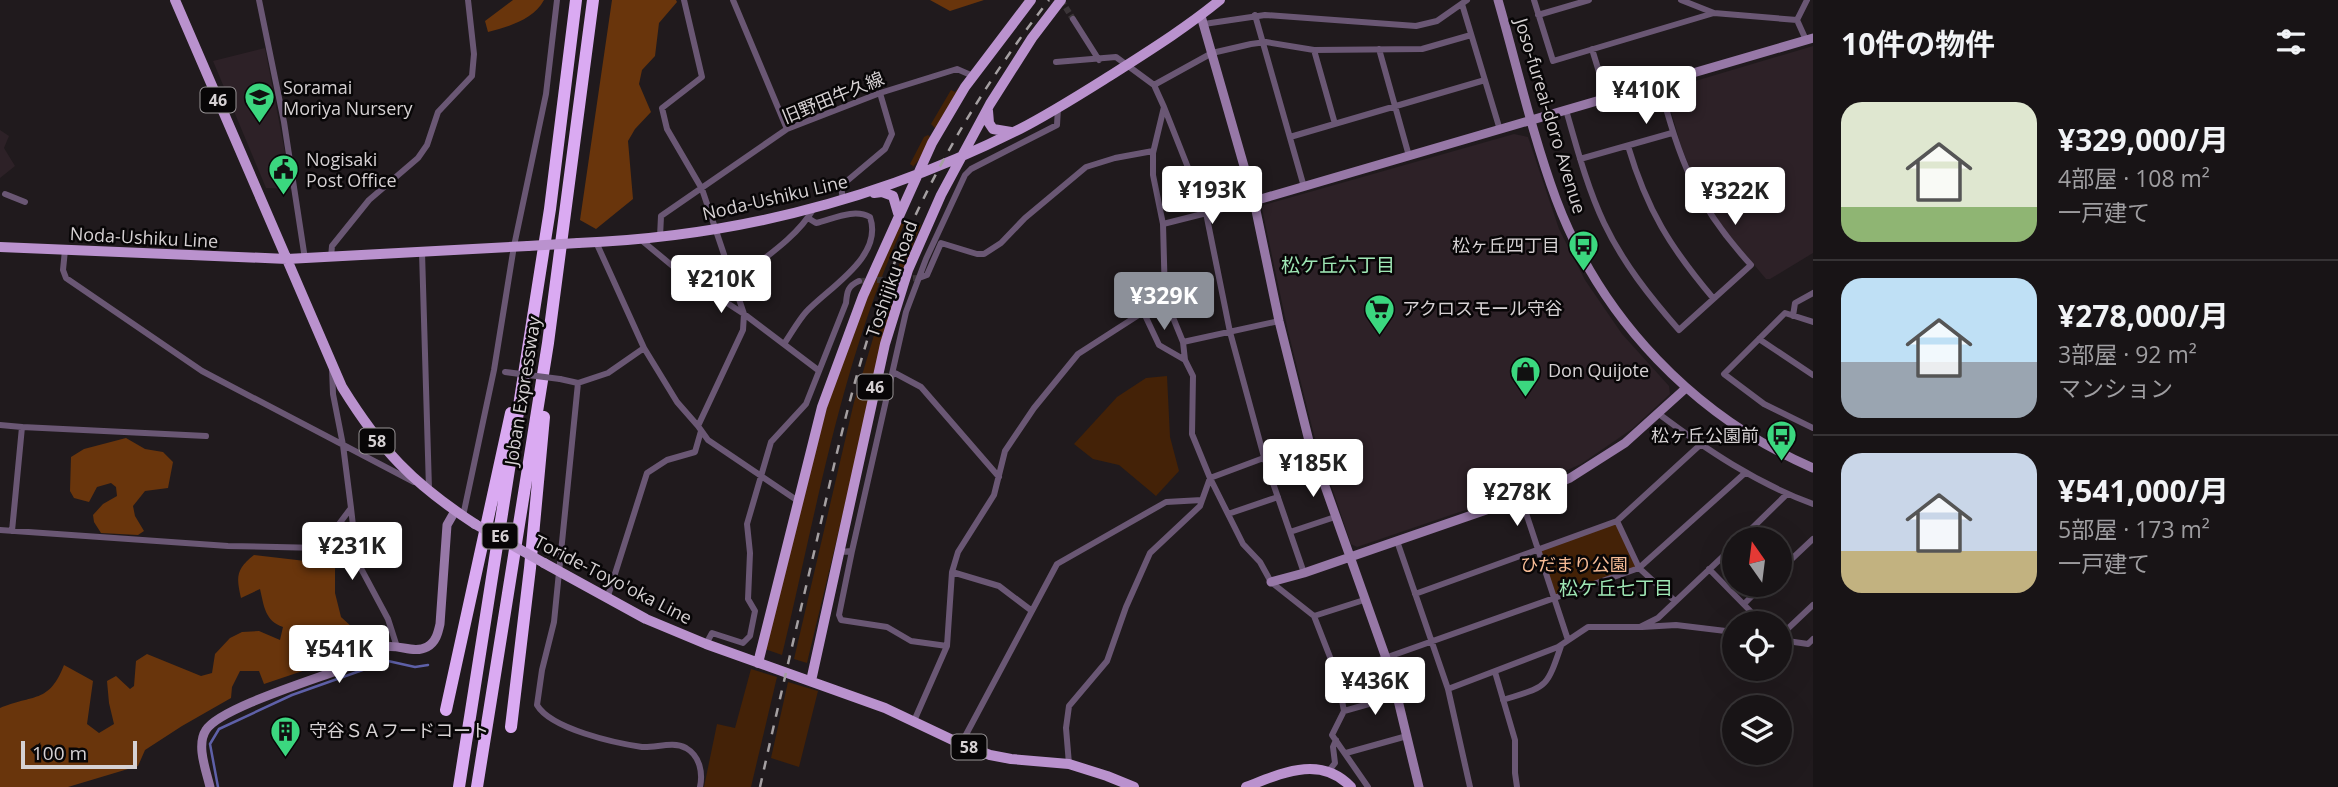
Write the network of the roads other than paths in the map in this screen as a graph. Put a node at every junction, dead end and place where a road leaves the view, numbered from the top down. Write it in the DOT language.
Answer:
graph roads {
  1 [pos="175,0"];
  2 [pos="259,0"];
  3 [pos="468,0"];
  4 [pos="557,0"];
  5 [pos="576,0"];
  6 [pos="593,0"];
  7 [pos="684,0"];
  8 [pos="733,0"];
  9 [pos="1031,0"];
  10 [pos="1060,0"];
  11 [pos="1220,0"];
  12 [pos="1498,0"];
  13 [pos="1534,0"];
  14 [pos="1590,0"];
  15 [pos="1681,0"];
  16 [pos="1806,0"];
  17 [pos="1813,1"];
  18 [pos="1465,2"];
  19 [pos="1714,13"];
  20 [pos="1255,15"];
  21 [pos="1538,15"];
  22 [pos="1073,19"];
  23 [pos="1202,20"];
  24 [pos="1797,20"];
  25 [pos="1471,35"];
  26 [pos="1810,39"];
  27 [pos="1262,43"];
  28 [pos="1378,49"];
  29 [pos="1592,49"];
  30 [pos="1314,50"];
  31 [pos="1212,53"];
  32 [pos="1099,60"];
  33 [pos="1056,62"];
  34 [pos="1128,64"];
  35 [pos="973,76"];
  36 [pos="1485,80"];
  37 [pos="1659,83"];
  38 [pos="1154,85"];
  39 [pos="880,93"];
  40 [pos="1607,98"];
  41 [pos="990,104"];
  42 [pos="1394,106"];
  43 [pos="1164,107"];
  44 [pos="1058,108"];
  45 [pos="1566,110"];
  46 [pos="1532,120"];
  47 [pos="1335,124"];
  48 [pos="787,129"];
  49 [pos="1021,129"];
  50 [pos="1500,130"];
  51 [pos="1672,133"];
  52 [pos="1290,137"];
  53 [pos="1628,146"];
  54 [pos="1153,151"];
  55 [pos="1409,156"];
  56 [pos="961,157"];
  57 [pos="1580,159"];
  58 [pos="916,175"];
  59 [pos="1304,187"];
  60 [pos="702,189"];
  61 [pos="5,194"];
  62 [pos="863,194"];
  63 [pos="843,200"];
  64 [pos="1254,201"];
  65 [pos="25,202"];
  66 [pos="814,208"];
  67 [pos="1206,213"];
  68 [pos="897,216"];
  69 [pos="808,218"];
  70 [pos="1163,224"];
  71 [pos="716,229"];
  72 [pos="660,237"];
  73 [pos="640,239"];
  74 [pos="596,242"];
  75 [pos="514,246"];
  76 [pos="0,247"];
  77 [pos="65,250"];
  78 [pos="422,252"];
  79 [pos="331,257"];
  80 [pos="305,258"];
  81 [pos="287,259"];
  82 [pos="919,278"];
  83 [pos="735,281"];
  84 [pos="859,281"];
  85 [pos="538,285"];
  86 [pos="1813,293"];
  87 [pos="1165,298"];
  88 [pos="1713,298"];
  89 [pos="1143,311"];
  90 [pos="744,314"];
  91 [pos="1793,316"];
  92 [pos="1279,321"];
  93 [pos="1813,322"];
  94 [pos="1230,332"];
  95 [pos="1759,339"];
  96 [pos="1183,342"];
  97 [pos="548,343"];
  98 [pos="784,344"];
  99 [pos="644,348"];
  100 [pos="1185,360"];
  101 [pos="332,367"];
  102 [pos="494,370"];
  103 [pos="818,370"];
  104 [pos="893,372"];
  105 [pos="1813,375"];
  106 [pos="578,383"];
  107 [pos="1686,388"];
  108 [pos="1659,414"];
  109 [pos="0,425"];
  110 [pos="22,427"];
  111 [pos="1813,428"];
  112 [pos="699,429"];
  113 [pos="206,436"];
  114 [pos="1309,441"];
  115 [pos="1700,444"];
  116 [pos="344,445"];
  117 [pos="1264,457"];
  118 [pos="1813,468"];
  119 [pos="1745,473"];
  120 [pos="761,476"];
  121 [pos="999,477"];
  122 [pos="1210,478"];
  123 [pos="425,489"];
  124 [pos="1787,494"];
  125 [pos="1278,497"];
  126 [pos="1521,498"];
  127 [pos="1202,500"];
  128 [pos="798,501"];
  129 [pos="1813,504"];
  130 [pos="351,508"];
  131 [pos="459,514"];
  132 [pos="1228,514"];
  133 [pos="1335,517"];
  134 [pos="1617,521"];
  135 [pos="1753,527"];
  136 [pos="0,530"];
  137 [pos="12,531"];
  138 [pos="1290,532"];
  139 [pos="1813,539"];
  140 [pos="1397,541"];
  141 [pos="1538,550"];
  142 [pos="852,551"];
  143 [pos="839,552"];
  144 [pos="1349,557"];
  145 [pos="1722,557"];
  146 [pos="1792,559"];
  147 [pos="1639,568"];
  148 [pos="1709,569"];
  149 [pos="558,571"];
  150 [pos="952,572"];
  151 [pos="1304,573"];
  152 [pos="1271,582"];
  153 [pos="1415,594"];
  154 [pos="1751,597"];
  155 [pos="607,598"];
  156 [pos="1555,599"];
  157 [pos="1364,600"];
  158 [pos="1675,601"];
  159 [pos="1745,603"];
  160 [pos="1813,605"];
  161 [pos="1032,611"];
  162 [pos="1752,611"];
  163 [pos="1314,616"];
  164 [pos="1792,626"];
  165 [pos="1640,627"];
  166 [pos="1722,631"];
  167 [pos="1813,639"];
  168 [pos="1792,641"];
  169 [pos="1432,642"];
  170 [pos="1565,642"];
  171 [pos="706,644"];
  172 [pos="947,646"];
  173 [pos="397,647"];
  174 [pos="1386,658"];
  175 [pos="758,663"];
  176 [pos="1495,671"];
  177 [pos="1337,675"];
  178 [pos="811,681"];
  179 [pos="1448,689"];
  180 [pos="1397,696"];
  181 [pos="1503,700"];
  182 [pos="446,710"];
  183 [pos="1345,711"];
  184 [pos="914,721"];
  185 [pos="512,727"];
  186 [pos="1407,736"];
  187 [pos="1336,740"];
  188 [pos="961,744"];
  189 [pos="1346,753"];
  190 [pos="1069,764"];
  191 [pos="1328,772"];
  192 [pos="210,787"];
  193 [pos="459,787"];
  194 [pos="477,787"];
  195 [pos="700,787"];
  196 [pos="1134,787"];
  197 [pos="1246,787"];
  198 [pos="1351,787"];
  199 [pos="1368,787"];
  200 [pos="1419,787"];
  201 [pos="1470,787"];
  202 [pos="1517,787"];
  1 -- 81 [label="main road, 46"];
  2 -- 80 [label="street"];
  3 -- 79 [label="street"];
  4 -- 75 [label="street"];
  5 -- 85 [label="highway, Joban Expressway / E6"];
  6 -- 97 [label="highway, Joban Expressway / E6"];
  7 -- 60 [label="street"];
  8 -- 48 [label="street"];
  9 -- 35 [label="main road, Toshijiku Road / 46"];
  10 -- 41 [label="main road, Toshijiku Road / 46"];
  11 -- 23 [label="main road, Noda-Ushiku Line"];
  12 -- 46 [label="street, Joso-fureai-doro Avenue"];
  13 -- 21 [label="street"];
  14 -- 21 [label="street"];
  15 -- 19 [label="street"];
  16 -- 17 [label="street"];
  16 -- 24 [label="street"];
  18 -- 20 [label="street"];
  18 -- 25 [label="street"];
  19 -- 24 [label="street"];
  19 -- 29 [label="street"];
  20 -- 23 [label="street"];
  20 -- 27 [label="street"];
  21 -- 29 [label="street"];
  22 -- 32 [label="street"];
  23 -- 31 [label="street"];
  23 -- 34 [label="main road, Noda-Ushiku Line"];
  24 -- 26 [label="street"];
  25 -- 28 [label="street"];
  25 -- 36 [label="street"];
  26 -- 37 [label="street"];
  27 -- 30 [label="street"];
  27 -- 31 [label="street"];
  27 -- 52 [label="street"];
  28 -- 30 [label="street"];
  28 -- 42 [label="street"];
  29 -- 40 [label="street"];
  30 -- 47 [label="street"];
  31 -- 38 [label="street"];
  31 -- 64 [label="street"];
  32 -- 33 [label="street"];
  32 -- 34 [label="street"];
  34 -- 38 [label="street"];
  34 -- 44 [label="main road, Noda-Ushiku Line"];
  35 -- 39 [label="street, 旧野田牛久線"];
  35 -- 58 [label="main road, Toshijiku Road / 46"];
  36 -- 42 [label="street"];
  36 -- 50 [label="street"];
  37 -- 40 [label="street"];
  37 -- 51 [label="street"];
  38 -- 43 [label="street"];
  39 -- 48 [label="street, 旧野田牛久線"];
  39 -- 63 [label="street"];
  40 -- 45 [label="street"];
  41 -- 49 [label="main road"];
  41 -- 56 [label="main road, Toshijiku Road / 46"];
  42 -- 47 [label="street"];
  42 -- 55 [label="street"];
  43 -- 54 [label="street"];
  43 -- 67 [label="street"];
  44 -- 49 [label="main road, Noda-Ushiku Line"];
  44 -- 82 [label="street"];
  45 -- 46 [label="street"];
  45 -- 57 [label="street"];
  46 -- 50 [label="street"];
  46 -- 107 [label="street, Joso-fureai-doro Avenue"];
  47 -- 52 [label="street"];
  48 -- 60 [label="street, 旧野田牛久線"];
  49 -- 56 [label="main road, Noda-Ushiku Line"];
  50 -- 55 [label="street"];
  51 -- 53 [label="street"];
  51 -- 88 [label="street"];
  52 -- 59 [label="street"];
  53 -- 57 [label="street"];
  53 -- 88 [label="street"];
  54 -- 70 [label="street"];
  54 -- 82 [label="street"];
  55 -- 59 [label="street"];
  56 -- 58 [label="main road, Noda-Ushiku Line"];
  56 -- 143 [label="main road, Toshijiku Road / 46"];
  57 -- 88 [label="street"];
  58 -- 62 [label="main road, Noda-Ushiku Line"];
  58 -- 68 [label="main road, Toshijiku Road / 46"];
  59 -- 64 [label="street"];
  60 -- 71 [label="street"];
  60 -- 72 [label="street, 旧野田牛久線"];
  61 -- 65 [label="street"];
  62 -- 63 [label="main road, Noda-Ushiku Line"];
  62 -- 68 [label="main road"];
  63 -- 66 [label="main road, Noda-Ushiku Line"];
  64 -- 67 [label="street"];
  64 -- 92 [label="street"];
  66 -- 69 [label="street"];
  66 -- 71 [label="main road, Noda-Ushiku Line"];
  67 -- 70 [label="street"];
  67 -- 94 [label="street"];
  68 -- 128 [label="main road, Toshijiku Road / 46"];
  69 -- 83 [label="street"];
  69 -- 98 [label="street"];
  70 -- 87 [label="street"];
  71 -- 72 [label="main road, Noda-Ushiku Line"];
  71 -- 83 [label="street"];
  72 -- 73 [label="main road, Noda-Ushiku Line"];
  73 -- 74 [label="main road, Noda-Ushiku Line"];
  73 -- 90 [label="street"];
  74 -- 75 [label="main road, Noda-Ushiku Line, bridge"];
  74 -- 99 [label="street"];
  75 -- 78 [label="main road, Noda-Ushiku Line"];
  75 -- 102 [label="street"];
  76 -- 77 [label="main road, Noda-Ushiku Line"];
  77 -- 81 [label="main road, Noda-Ushiku Line"];
  77 -- 116 [label="street"];
  78 -- 79 [label="main road, Noda-Ushiku Line"];
  78 -- 123 [label="street"];
  79 -- 80 [label="main road, Noda-Ushiku Line"];
  80 -- 81 [label="main road, Noda-Ushiku Line"];
  81 -- 101 [label="main road, Toride-Toyo'oka Line / 58"];
  82 -- 104 [label="street"];
  83 -- 90 [label="street"];
  84 -- 103 [label="street"];
  85 -- 182 [label="highway"];
  85 -- 193 [label="highway, Joban Expressway / E6"];
  86 -- 91 [label="street"];
  87 -- 89 [label="street"];
  87 -- 96 [label="street"];
  89 -- 100 [label="street"];
  89 -- 121 [label="street"];
  90 -- 98 [label="street"];
  90 -- 112 [label="street"];
  91 -- 93 [label="street"];
  91 -- 95 [label="street"];
  92 -- 94 [label="street"];
  92 -- 114 [label="street"];
  94 -- 96 [label="street"];
  94 -- 117 [label="street"];
  95 -- 105 [label="street"];
  95 -- 111 [label="street"];
  96 -- 100 [label="street"];
  97 -- 185 [label="highway"];
  97 -- 194 [label="highway, Joban Expressway / E6"];
  98 -- 103 [label="street"];
  99 -- 106 [label="street"];
  99 -- 112 [label="street"];
  100 -- 122 [label="street"];
  101 -- 116 [label="street"];
  101 -- 123 [label="main road, Toride-Toyo'oka Line / 58"];
  102 -- 106 [label="street, bridge"];
  102 -- 131 [label="street"];
  103 -- 120 [label="street"];
  104 -- 121 [label="street"];
  104 -- 142 [label="street"];
  106 -- 149 [label="street"];
  107 -- 108 [label="street"];
  107 -- 118 [label="street, Joso-fureai-doro Avenue"];
  108 -- 115 [label="street"];
  108 -- 126 [label="street"];
  109 -- 110 [label="street"];
  110 -- 113 [label="street"];
  110 -- 137 [label="street"];
  112 -- 120 [label="street"];
  112 -- 155 [label="street"];
  114 -- 117 [label="street"];
  114 -- 133 [label="street"];
  115 -- 119 [label="street"];
  115 -- 134 [label="street"];
  116 -- 123 [label="street"];
  116 -- 130 [label="street"];
  117 -- 122 [label="street"];
  117 -- 125 [label="street"];
  119 -- 124 [label="street"];
  119 -- 147 [label="street"];
  120 -- 128 [label="street"];
  120 -- 171 [label="street"];
  121 -- 150 [label="street"];
  122 -- 127 [label="street"];
  122 -- 132 [label="street"];
  123 -- 131 [label="main road, Toride-Toyo'oka Line / 58"];
  124 -- 129 [label="street"];
  124 -- 135 [label="street"];
  125 -- 132 [label="street"];
  125 -- 138 [label="street"];
  126 -- 140 [label="street"];
  126 -- 141 [label="street"];
  127 -- 161 [label="street"];
  127 -- 190 [label="street"];
  128 -- 175 [label="main road, Toshijiku Road / 46"];
  130 -- 137 [label="street"];
  130 -- 173 [label="street"];
  131 -- 149 [label="main road, Toride-Toyo'oka Line / 58, bridge"];
  131 -- 173 [label="street"];
  132 -- 152 [label="street"];
  133 -- 138 [label="street"];
  133 -- 144 [label="street"];
  134 -- 141 [label="street"];
  134 -- 147 [label="street"];
  136 -- 137 [label="street"];
  138 -- 151 [label="street"];
  139 -- 146 [label="street"];
  140 -- 144 [label="street"];
  140 -- 153 [label="street"];
  141 -- 153 [label="street"];
  141 -- 156 [label="street"];
  142 -- 143 [label="street"];
  142 -- 172 [label="street"];
  143 -- 178 [label="main road, Toshijiku Road / 46"];
  144 -- 151 [label="street"];
  144 -- 157 [label="street"];
  145 -- 148 [label="street"];
  147 -- 156 [label="street"];
  147 -- 158 [label="street"];
  148 -- 158 [label="street"];
  148 -- 159 [label="street"];
  149 -- 155 [label="main road, Toride-Toyo'oka Line / 58"];
  149 -- 195 [label="street"];
  150 -- 161 [label="street"];
  150 -- 172 [label="street"];
  151 -- 152 [label="street"];
  152 -- 163 [label="street"];
  153 -- 169 [label="street"];
  154 -- 159 [label="street"];
  155 -- 171 [label="main road, Toride-Toyo'oka Line / 58"];
  156 -- 169 [label="street"];
  156 -- 170 [label="street"];
  157 -- 163 [label="street"];
  157 -- 174 [label="street"];
  158 -- 165 [label="street"];
  159 -- 162 [label="street"];
  160 -- 164 [label="street"];
  161 -- 188 [label="street"];
  163 -- 177 [label="street"];
  165 -- 166 [label="street"];
  165 -- 170 [label="street"];
  167 -- 168 [label="street"];
  169 -- 174 [label="street"];
  169 -- 179 [label="street"];
  170 -- 176 [label="street"];
  170 -- 181 [label="street"];
  171 -- 175 [label="main road, Toride-Toyo'oka Line / 58"];
  172 -- 184 [label="street"];
  173 -- 192 [label="street"];
  174 -- 177 [label="street"];
  174 -- 180 [label="street"];
  175 -- 178 [label="main road, Toride-Toyo'oka Line / 58"];
  176 -- 179 [label="street"];
  176 -- 181 [label="street"];
  177 -- 183 [label="street"];
  178 -- 184 [label="main road, Toride-Toyo'oka Line / 58"];
  179 -- 201 [label="street"];
  180 -- 183 [label="street"];
  180 -- 186 [label="street"];
  181 -- 202 [label="street"];
  183 -- 187 [label="street"];
  184 -- 188 [label="main road, Toride-Toyo'oka Line / 58"];
  186 -- 189 [label="street"];
  186 -- 200 [label="street"];
  187 -- 189 [label="street"];
  187 -- 191 [label="street"];
  188 -- 190 [label="main road, Toride-Toyo'oka Line / 58"];
  189 -- 199 [label="street"];
  190 -- 196 [label="main road, Toride-Toyo'oka Line / 58"];
  191 -- 197 [label="main road"];
  191 -- 198 [label="main road"];
}
